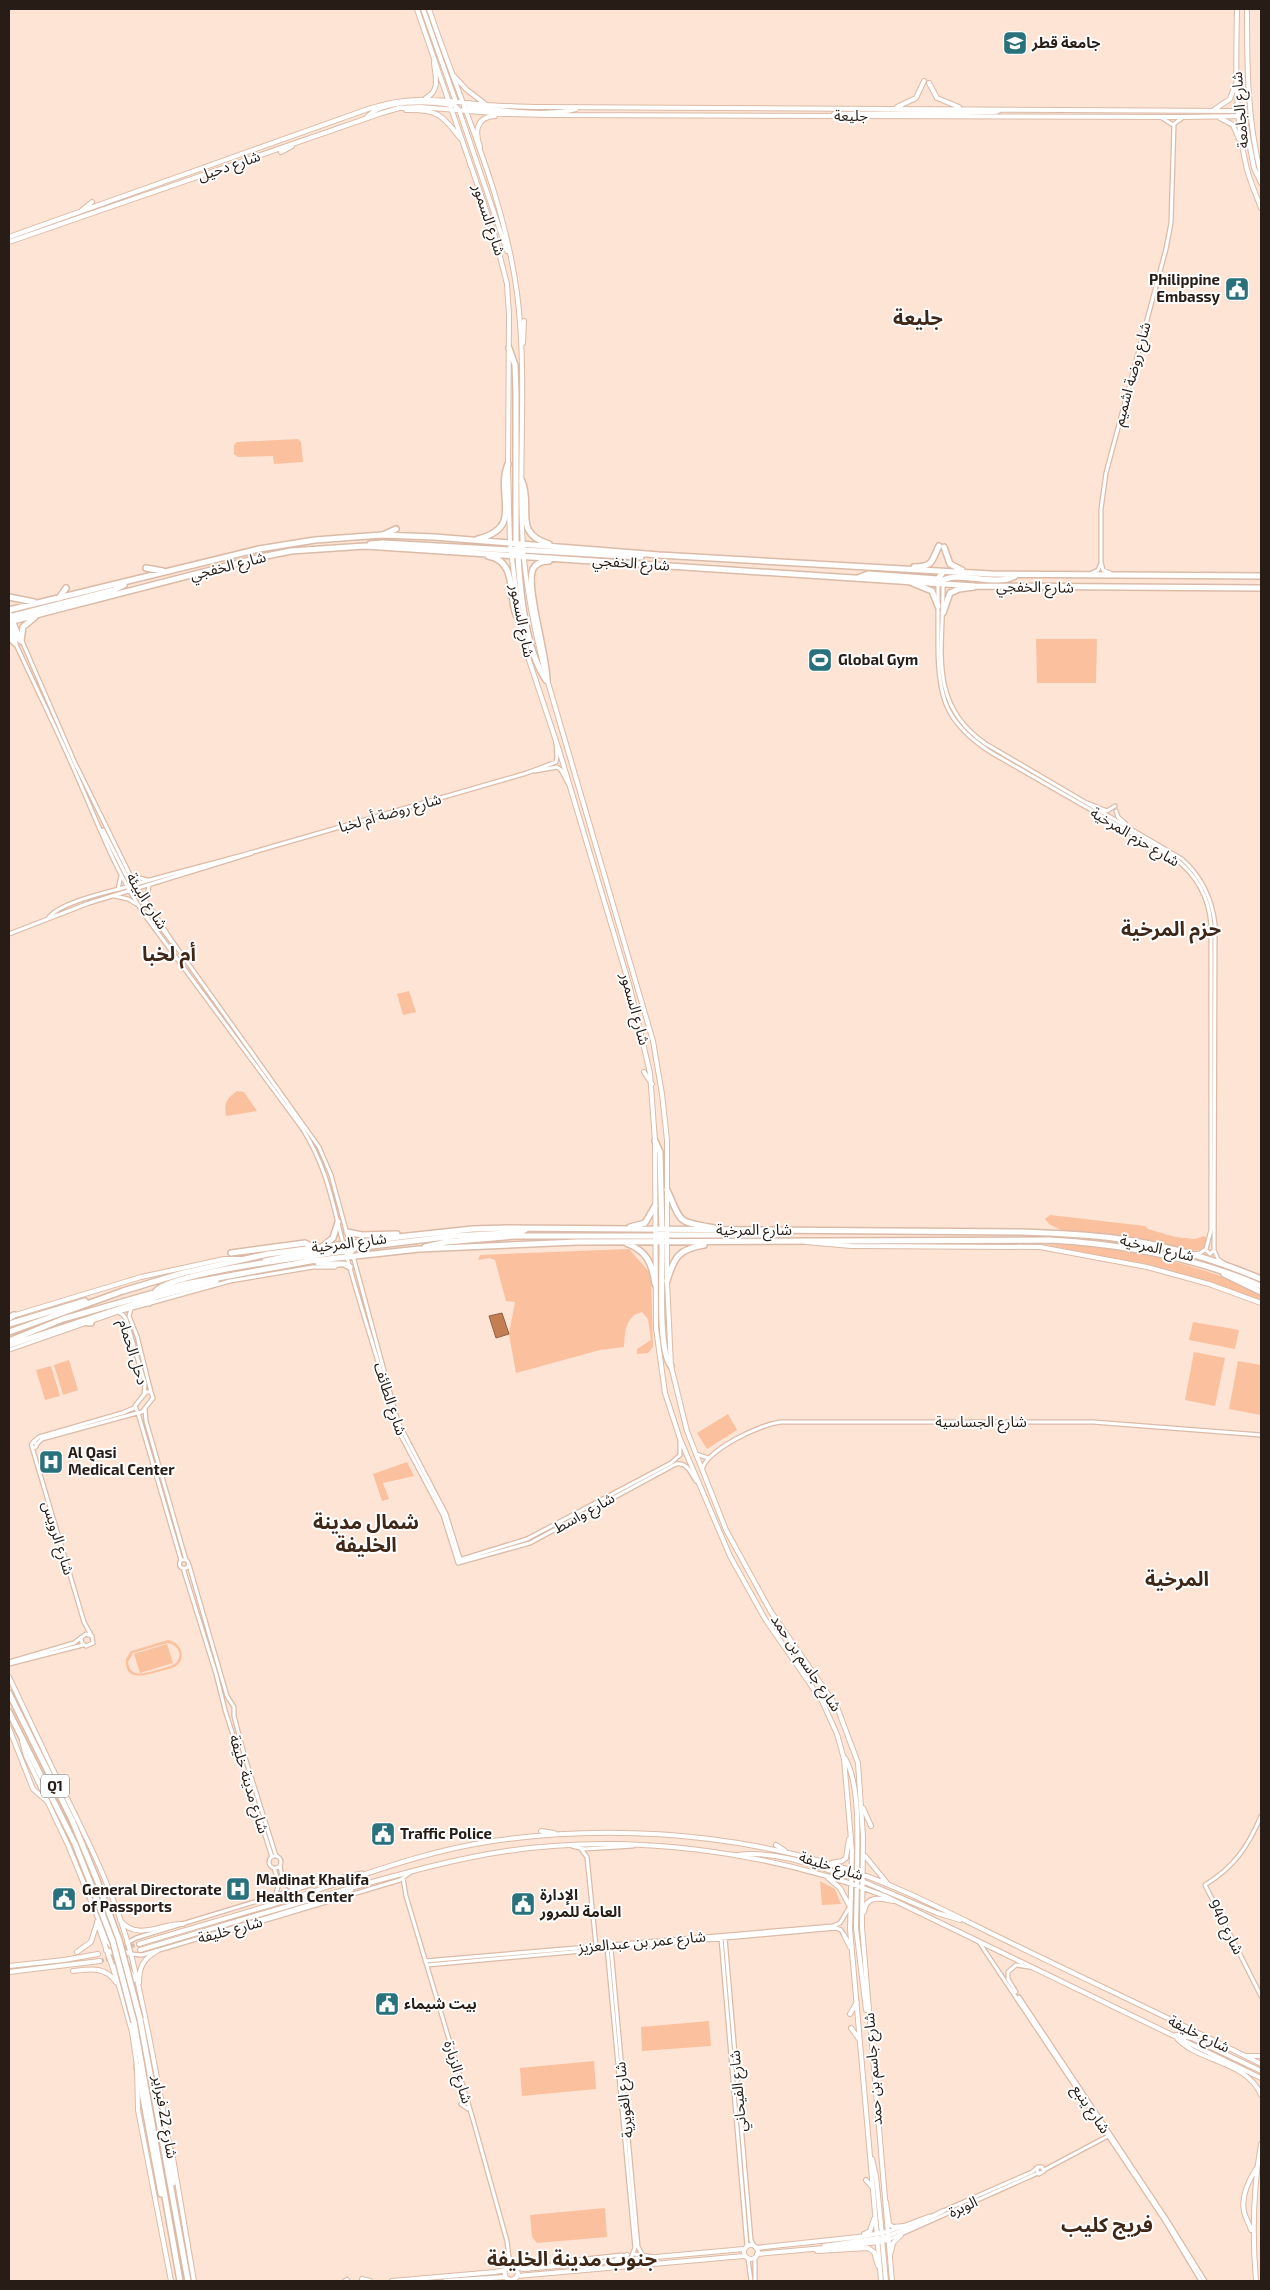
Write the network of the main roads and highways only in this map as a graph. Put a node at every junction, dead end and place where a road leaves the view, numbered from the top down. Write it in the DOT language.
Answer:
graph roads {
  1 [pos="417,9"];
  2 [pos="423,9"];
  3 [pos="429,9"];
  4 [pos="1237,9"];
  5 [pos="1247,9"];
  6 [pos="434,58"];
  7 [pos="452,72"];
  8 [pos="924,81"];
  9 [pos="1236,82"];
  10 [pos="929,83"];
  11 [pos="424,98"];
  12 [pos="458,105"];
  13 [pos="486,105"];
  14 [pos="581,108"];
  15 [pos="394,109"];
  16 [pos="452,109"];
  17 [pos="891,109"];
  18 [pos="930,109"];
  19 [pos="964,109"];
  20 [pos="1001,109"];
  21 [pos="1210,110"];
  22 [pos="1238,111"];
  23 [pos="505,114"];
  24 [pos="830,116"];
  25 [pos="924,116"];
  26 [pos="1238,116"];
  27 [pos="1244,116"];
  28 [pos="1249,116"];
  29 [pos="1213,117"];
  30 [pos="366,118"];
  31 [pos="462,140"];
  32 [pos="297,142"];
  33 [pos="1242,144"];
  34 [pos="281,152"];
  35 [pos="249,163"];
  36 [pos="232,165"];
  37 [pos="486,169"];
  38 [pos="1261,175"];
  39 [pos="1261,183"];
  40 [pos="92,202"];
  41 [pos="1261,208"];
  42 [pos="80,212"];
  43 [pos="86,216"];
  44 [pos="81,220"];
  45 [pos="9,237"];
  46 [pos="9,242"];
  47 [pos="511,258"];
  48 [pos="524,321"];
  49 [pos="509,348"];
  50 [pos="522,353"];
  51 [pos="508,464"];
  52 [pos="522,481"];
  53 [pos="396,529"];
  54 [pos="382,535"];
  55 [pos="472,541"];
  56 [pos="365,546"];
  57 [pos="560,547"];
  58 [pos="421,549"];
  59 [pos="517,550"];
  60 [pos="680,551"];
  61 [pos="659,555"];
  62 [pos="673,556"];
  63 [pos="569,558"];
  64 [pos="146,568"];
  65 [pos="908,570"];
  66 [pos="166,572"];
  67 [pos="941,572"];
  68 [pos="967,573"];
  69 [pos="1016,575"];
  70 [pos="1261,576"];
  71 [pos="857,578"];
  72 [pos="131,581"];
  73 [pos="941,581"];
  74 [pos="910,582"];
  75 [pos="975,586"];
  76 [pos="66,588"];
  77 [pos="1261,588"];
  78 [pos="9,597"];
  79 [pos="60,598"];
  80 [pos="39,603"];
  81 [pos="938,606"];
  82 [pos="943,613"];
  83 [pos="41,614"];
  84 [pos="10,617"];
  85 [pos="520,622"];
  86 [pos="9,637"];
  87 [pos="15,643"];
  88 [pos="547,680"];
  89 [pos="644,1072"];
  90 [pos="652,1084"];
  91 [pos="655,1141"];
  92 [pos="668,1190"];
  93 [pos="655,1206"];
  94 [pos="338,1222"];
  95 [pos="526,1229"];
  96 [pos="614,1230"];
  97 [pos="724,1230"];
  98 [pos="787,1230"];
  99 [pos="347,1232"];
  100 [pos="404,1236"];
  101 [pos="661,1236"];
  102 [pos="620,1241"];
  103 [pos="802,1241"];
  104 [pos="877,1241"];
  105 [pos="350,1242"];
  106 [pos="714,1242"];
  107 [pos="322,1246"];
  108 [pos="866,1246"];
  109 [pos="314,1247"];
  110 [pos="419,1249"];
  111 [pos="231,1253"];
  112 [pos="348,1254"];
  113 [pos="242,1259"];
  114 [pos="310,1261"];
  115 [pos="263,1263"];
  116 [pos="350,1267"];
  117 [pos="1222,1271"];
  118 [pos="1261,1278"];
  119 [pos="667,1281"];
  120 [pos="655,1284"];
  121 [pos="1261,1286"];
  122 [pos="1261,1292"];
  123 [pos="156,1294"];
  124 [pos="93,1302"];
  125 [pos="1261,1303"];
  126 [pos="149,1304"];
  127 [pos="10,1317"];
  128 [pos="76,1322"];
  129 [pos="90,1322"];
  130 [pos="9,1324"];
  131 [pos="9,1330"];
  132 [pos="9,1341"];
  133 [pos="9,1346"];
  134 [pos="671,1366"];
  135 [pos="9,1677"];
  136 [pos="9,1693"];
  137 [pos="9,1712"];
  138 [pos="9,1730"];
  139 [pos="31,1738"];
  140 [pos="21,1739"];
  141 [pos="24,1749"];
  142 [pos="842,1754"];
  143 [pos="26,1766"];
  144 [pos="61,1787"];
  145 [pos="49,1803"];
  146 [pos="861,1803"];
  147 [pos="871,1826"];
  148 [pos="541,1831"];
  149 [pos="561,1834"];
  150 [pos="851,1834"];
  151 [pos="776,1845"];
  152 [pos="786,1853"];
  153 [pos="864,1854"];
  154 [pos="734,1855"];
  155 [pos="826,1862"];
  156 [pos="852,1871"];
  157 [pos="857,1873"];
  158 [pos="822,1874"];
  159 [pos="863,1875"];
  160 [pos="851,1877"];
  161 [pos="858,1881"];
  162 [pos="851,1883"];
  163 [pos="360,1886"];
  164 [pos="890,1886"];
  165 [pos="863,1887"];
  166 [pos="901,1903"];
  167 [pos="849,1908"];
  168 [pos="97,1914"];
  169 [pos="118,1917"];
  170 [pos="966,1921"];
  171 [pos="97,1922"];
  172 [pos="183,1924"];
  173 [pos="862,1927"];
  174 [pos="124,1935"];
  175 [pos="844,1935"];
  176 [pos="198,1939"];
  177 [pos="107,1940"];
  178 [pos="127,1944"];
  179 [pos="139,1944"];
  180 [pos="106,1950"];
  181 [pos="140,1950"];
  182 [pos="157,1950"];
  183 [pos="77,1952"];
  184 [pos="118,1952"];
  185 [pos="98,1954"];
  186 [pos="130,1954"];
  187 [pos="852,1957"];
  188 [pos="100,1961"];
  189 [pos="110,1961"];
  190 [pos="133,1963"];
  191 [pos="9,1966"];
  192 [pos="112,1967"];
  193 [pos="73,1971"];
  194 [pos="9,1972"];
  195 [pos="137,1984"];
  196 [pos="120,1989"];
  197 [pos="139,1990"];
  198 [pos="122,1996"];
  199 [pos="857,2002"];
  200 [pos="1146,2003"];
  201 [pos="850,2014"];
  202 [pos="1175,2022"];
  203 [pos="851,2028"];
  204 [pos="870,2032"];
  205 [pos="1173,2034"];
  206 [pos="859,2039"];
  207 [pos="1244,2056"];
  208 [pos="1261,2056"];
  209 [pos="1261,2064"];
  210 [pos="137,2066"];
  211 [pos="1261,2071"];
  212 [pos="1261,2078"];
  213 [pos="1261,2095"];
  214 [pos="169,2143"];
  215 [pos="1261,2144"];
  216 [pos="870,2151"];
  217 [pos="1257,2167"];
  218 [pos="882,2175"];
  219 [pos="866,2180"];
  220 [pos="873,2188"];
  221 [pos="174,2206"];
  222 [pos="167,2211"];
  223 [pos="943,2211"];
  224 [pos="875,2216"];
  225 [pos="904,2226"];
  226 [pos="901,2235"];
  227 [pos="882,2237"];
  228 [pos="840,2240"];
  229 [pos="1252,2240"];
  230 [pos="755,2247"];
  231 [pos="746,2248"];
  232 [pos="813,2249"];
  233 [pos="807,2250"];
  234 [pos="627,2255"];
  235 [pos="756,2256"];
  236 [pos="746,2257"];
  237 [pos="614,2261"];
  238 [pos="515,2267"];
  239 [pos="506,2269"];
  240 [pos="516,2278"];
  241 [pos="362,2279"];
  242 [pos="507,2279"];
  243 [pos="891,2280"];
  244 [pos="171,2281"];
  245 [pos="180,2281"];
  246 [pos="188,2281"];
  247 [pos="194,2281"];
  248 [pos="370,2281"];
  249 [pos="392,2281"];
  250 [pos="445,2281"];
  251 [pos="881,2281"];
  252 [pos="886,2281"];
  253 [pos="1256,2281"];
  1 -- 6 [label="main road, شارع السمور"];
  2 -- 12 [label="main road"];
  3 -- 7 [label="main road, شارع السمور"];
  4 -- 9 [label="main road, شارع الجامعة"];
  5 -- 28 [label="main road, شارع الجامعة"];
  6 -- 11 [label="main road"];
  6 -- 12 [label="main road, شارع السمور"];
  7 -- 12 [label="main road, شارع السمور"];
  7 -- 13 [label="main road"];
  8 -- 17 [label="main road"];
  9 -- 21 [label="main road"];
  9 -- 22 [label="main road, شارع الجامعة"];
  10 -- 19 [label="main road"];
  11 -- 12 [label="main road, شارع دحيل"];
  11 -- 42 [label="main road, شارع دحيل"];
  12 -- 13 [label="main road, جليعة"];
  12 -- 14 [label="main road"];
  12 -- 16 [label="main road, شارع السمور"];
  12 -- 23 [label="main road, جليعة"];
  12 -- 30 [label="main road"];
  12 -- 37 [label="main road, شارع السمور"];
  12 -- 47 [label="main road"];
  13 -- 14 [label="main road, جليعة"];
  14 -- 17 [label="main road, جليعة"];
  15 -- 16 [label="main road, شارع دحيل"];
  15 -- 30 [label="main road, شارع دحيل"];
  15 -- 31 [label="main road"];
  16 -- 31 [label="main road, شارع السمور"];
  17 -- 18 [label="main road, جليعة"];
  18 -- 19 [label="main road, جليعة"];
  18 -- 24 [label="main road"];
  19 -- 20 [label="main road, جليعة"];
  20 -- 21 [label="main road, جليعة"];
  20 -- 25 [label="main road"];
  21 -- 22 [label="main road, جليعة"];
  22 -- 26 [label="main road, شارع الجامعة"];
  22 -- 27 [label="main road"];
  23 -- 24 [label="main road, جليعة"];
  23 -- 37 [label="main road"];
  24 -- 25 [label="main road, جليعة"];
  25 -- 29 [label="main road, جليعة"];
  26 -- 27 [label="main road, جليعة"];
  26 -- 29 [label="main road, جليعة"];
  26 -- 33 [label="main road, شارع الجامعة"];
  27 -- 28 [label="main road, جليعة"];
  27 -- 39 [label="main road"];
  28 -- 38 [label="main road, شارع الجامعة"];
  29 -- 33 [label="main road"];
  30 -- 32 [label="main road, شارع دحيل"];
  31 -- 49 [label="main road, شارع السمور"];
  32 -- 34 [label="main road"];
  32 -- 36 [label="main road, شارع دحيل"];
  33 -- 41 [label="main road, شارع الجامعة"];
  35 -- 36 [label="main road"];
  36 -- 43 [label="main road, شارع دحيل"];
  37 -- 47 [label="main road, شارع السمور"];
  40 -- 42 [label="main road"];
  42 -- 45 [label="main road, شارع دحيل"];
  43 -- 44 [label="main road"];
  43 -- 46 [label="main road, شارع دحيل"];
  47 -- 50 [label="main road, شارع السمور"];
  48 -- 50 [label="main road"];
  49 -- 51 [label="main road, شارع السمور"];
  49 -- 59 [label="highway"];
  50 -- 52 [label="main road, شارع السمور"];
  51 -- 55 [label="highway"];
  51 -- 59 [label="main road, شارع السمور"];
  52 -- 57 [label="highway"];
  52 -- 59 [label="main road, شارع السمور"];
  53 -- 54 [label="highway"];
  54 -- 55 [label="highway, شارع الخفجي"];
  54 -- 66 [label="highway, شارع الخفجي"];
  55 -- 59 [label="highway, شارع الخفجي"];
  56 -- 58 [label="highway, شارع الخفجي"];
  56 -- 59 [label="highway"];
  56 -- 83 [label="highway, شارع الخفجي"];
  57 -- 59 [label="highway, شارع الخفجي"];
  57 -- 61 [label="highway, شارع الخفجي"];
  58 -- 59 [label="highway, شارع الخفجي"];
  58 -- 85 [label="highway"];
  59 -- 61 [label="highway"];
  59 -- 63 [label="highway, شارع الخفجي"];
  59 -- 85 [label="main road, شارع السمور"];
  59 -- 88 [label="highway"];
  60 -- 62 [label="highway"];
  61 -- 62 [label="highway, شارع الخفجي"];
  62 -- 65 [label="highway, شارع الخفجي"];
  63 -- 71 [label="highway, شارع الخفجي"];
  63 -- 88 [label="highway"];
  64 -- 66 [label="highway"];
  65 -- 67 [label="highway, شارع الخفجي"];
  65 -- 68 [label="highway"];
  66 -- 72 [label="highway, شارع الخفجي"];
  67 -- 68 [label="highway, شارع الخفجي"];
  67 -- 73 [label="highway"];
  68 -- 69 [label="highway, شارع الخفجي"];
  69 -- 70 [label="highway, شارع الخفجي"];
  69 -- 73 [label="highway"];
  71 -- 73 [label="highway"];
  71 -- 74 [label="highway, شارع الخفجي"];
  72 -- 79 [label="highway, شارع الخفجي"];
  72 -- 84 [label="highway"];
  73 -- 74 [label="highway, شارع الخفجي"];
  73 -- 75 [label="highway, شارع الخفجي"];
  74 -- 81 [label="highway"];
  75 -- 77 [label="highway, شارع الخفجي"];
  75 -- 82 [label="highway"];
  76 -- 79 [label="highway"];
  78 -- 80 [label="highway"];
  79 -- 80 [label="highway, شارع الخفجي"];
  80 -- 84 [label="highway, شارع الخفجي"];
  83 -- 84 [label="highway, شارع الخفجي"];
  83 -- 84 [label="highway"];
  85 -- 90 [label="main road, شارع السمور"];
  86 -- 87 [label="highway"];
  88 -- 92 [label="main road, شارع السمور"];
  89 -- 90 [label="main road"];
  90 -- 91 [label="main road, شارع السمور"];
  91 -- 93 [label="main road, شارع السمور"];
  91 -- 101 [label="highway"];
  92 -- 97 [label="highway"];
  92 -- 101 [label="main road, شارع السمور"];
  93 -- 96 [label="highway"];
  93 -- 101 [label="main road, شارع السمور"];
  94 -- 107 [label="highway"];
  95 -- 96 [label="highway, شارع المرخية"];
  95 -- 100 [label="highway, شارع المرخية"];
  95 -- 112 [label="highway"];
  96 -- 101 [label="highway, شارع المرخية"];
  97 -- 98 [label="highway, شارع المرخية"];
  97 -- 101 [label="highway, شارع المرخية"];
  98 -- 101 [label="highway"];
  98 -- 118 [label="highway, شارع المرخية"];
  99 -- 100 [label="highway"];
  100 -- 105 [label="highway, شارع المرخية"];
  101 -- 102 [label="highway, شارع المرخية"];
  101 -- 106 [label="highway, شارع المرخية"];
  101 -- 110 [label="highway"];
  101 -- 119 [label="main road, شارع جاسم بن حمد"];
  101 -- 120 [label="main road, شارع جاسم بن حمد"];
  101 -- 134 [label="highway"];
  102 -- 110 [label="highway, شارع المرخية"];
  102 -- 120 [label="highway"];
  103 -- 104 [label="highway, شارع المرخية"];
  103 -- 106 [label="highway, شارع المرخية"];
  103 -- 108 [label="main road, شارع المرخية"];
  104 -- 108 [label="highway"];
  104 -- 117 [label="highway, شارع المرخية"];
  105 -- 107 [label="highway, شارع المرخية"];
  105 -- 112 [label="highway"];
  106 -- 119 [label="highway"];
  107 -- 109 [label="highway, شارع المرخية"];
  107 -- 115 [label="highway"];
  108 -- 125 [label="main road, شارع المرخية"];
  109 -- 111 [label="highway"];
  109 -- 113 [label="highway, شارع المرخية"];
  110 -- 112 [label="highway, شارع المرخية"];
  112 -- 114 [label="highway, شارع المرخية"];
  112 -- 115 [label="highway"];
  113 -- 124 [label="highway, شارع المرخية"];
  113 -- 127 [label="main road, شارع المرخية"];
  114 -- 116 [label="highway"];
  114 -- 123 [label="highway, شارع المرخية"];
  115 -- 123 [label="highway"];
  117 -- 121 [label="highway, شارع المرخية"];
  117 -- 122 [label="highway"];
  119 -- 134 [label="main road, شارع جاسم بن حمد"];
  120 -- 142 [label="main road, شارع جاسم بن حمد"];
  123 -- 126 [label="highway"];
  123 -- 128 [label="highway"];
  123 -- 132 [label="highway, شارع المرخية"];
  124 -- 130 [label="highway"];
  124 -- 131 [label="highway, شارع المرخية"];
  128 -- 129 [label="highway"];
  128 -- 133 [label="highway"];
  134 -- 146 [label="main road, شارع جاسم بن حمد"];
  135 -- 144 [label="main road, شارع 22 فبراير"];
  136 -- 139 [label="highway, Q1"];
  137 -- 140 [label="highway, Q1"];
  138 -- 143 [label="main road"];
  139 -- 144 [label="highway"];
  139 -- 221 [label="highway, شارع 22 فبراير / Q1, bridge"];
  140 -- 141 [label="main road"];
  140 -- 222 [label="highway, شارع 22 فبراير / Q1, bridge"];
  141 -- 143 [label="main road"];
  141 -- 145 [label="main road"];
  142 -- 150 [label="main road, شارع جاسم بن حمد"];
  142 -- 157 [label="main road"];
  143 -- 145 [label="main road"];
  144 -- 169 [label="main road, شارع 22 فبراير"];
  145 -- 168 [label="main road"];
  146 -- 147 [label="main road"];
  146 -- 153 [label="main road, شارع جاسم بن حمد"];
  148 -- 149 [label="main road"];
  149 -- 152 [label="main road, شارع خليفة"];
  149 -- 179 [label="main road, شارع خليفة"];
  150 -- 155 [label="main road"];
  150 -- 156 [label="main road, شارع جاسم بن حمد"];
  151 -- 152 [label="main road"];
  152 -- 155 [label="main road, شارع خليفة"];
  153 -- 159 [label="main road, شارع جاسم بن حمد"];
  153 -- 164 [label="main road"];
  154 -- 158 [label="main road, شارع خليفة"];
  154 -- 160 [label="main road"];
  154 -- 163 [label="main road, شارع خليفة"];
  155 -- 156 [label="main road, شارع خليفة"];
  156 -- 157 [label="main road, شارع خليفة"];
  156 -- 160 [label="main road, شارع جاسم بن حمد"];
  156 -- 161 [label="main road"];
  157 -- 159 [label="main road, شارع خليفة"];
  157 -- 161 [label="main road"];
  158 -- 162 [label="main road, شارع خليفة"];
  158 -- 167 [label="main road"];
  159 -- 161 [label="main road, شارع جاسم بن حمد"];
  159 -- 164 [label="main road, شارع خليفة"];
  160 -- 161 [label="main road"];
  160 -- 162 [label="main road, شارع جاسم بن حمد"];
  161 -- 162 [label="main road"];
  161 -- 165 [label="main road"];
  161 -- 170 [label="main road"];
  161 -- 204 [label="main road"];
  162 -- 167 [label="main road, شارع جاسم بن حمد"];
  163 -- 176 [label="main road"];
  163 -- 181 [label="main road, شارع خليفة"];
  164 -- 170 [label="main road, شارع خليفة"];
  165 -- 166 [label="main road, شارع خليفة"];
  165 -- 173 [label="main road, شارع جاسم بن حمد"];
  166 -- 173 [label="main road"];
  166 -- 205 [label="main road, شارع خليفة"];
  167 -- 187 [label="main road, شارع جاسم بن حمد"];
  168 -- 171 [label="main road"];
  168 -- 177 [label="main road"];
  169 -- 172 [label="main road"];
  169 -- 174 [label="main road, شارع 22 فبراير"];
  170 -- 202 [label="main road, شارع خليفة"];
  171 -- 180 [label="main road, شارع 22 فبراير"];
  171 -- 183 [label="main road"];
  173 -- 204 [label="main road, شارع جاسم بن حمد"];
  174 -- 177 [label="main road"];
  174 -- 178 [label="main road, شارع 22 فبراير"];
  174 -- 184 [label="main road"];
  175 -- 187 [label="main road"];
  177 -- 184 [label="main road"];
  178 -- 184 [label="main road"];
  178 -- 186 [label="main road, شارع 22 فبراير"];
  180 -- 184 [label="main road"];
  180 -- 189 [label="main road, شارع 22 فبراير"];
  182 -- 197 [label="main road"];
  184 -- 186 [label="main road"];
  184 -- 189 [label="main road"];
  184 -- 190 [label="main road"];
  184 -- 192 [label="main road"];
  185 -- 191 [label="main road"];
  186 -- 190 [label="main road, شارع 22 فبراير"];
  187 -- 199 [label="main road, شارع جاسم بن حمد"];
  188 -- 194 [label="main road"];
  189 -- 192 [label="main road, شارع 22 فبراير"];
  190 -- 195 [label="main road, شارع 22 فبراير"];
  192 -- 196 [label="main road, شارع 22 فبراير"];
  193 -- 198 [label="main road"];
  195 -- 196 [label="main road"];
  195 -- 197 [label="main road, شارع 22 فبراير"];
  196 -- 198 [label="main road, شارع 22 فبراير"];
  197 -- 214 [label="main road, شارع 22 فبراير"];
  198 -- 210 [label="main road, شارع 22 فبراير"];
  199 -- 201 [label="main road"];
  199 -- 206 [label="main road, شارع جاسم بن حمد"];
  200 -- 202 [label="main road"];
  202 -- 207 [label="main road, شارع خليفة"];
  203 -- 206 [label="main road"];
  204 -- 218 [label="main road, شارع جاسم بن حمد"];
  205 -- 211 [label="main road"];
  205 -- 212 [label="main road, شارع خليفة"];
  205 -- 213 [label="main road"];
  206 -- 216 [label="main road, شارع جاسم بن حمد"];
  207 -- 208 [label="main road"];
  207 -- 209 [label="main road, شارع خليفة"];
  210 -- 222 [label="highway"];
  210 -- 244 [label="main road, شارع 22 فبراير"];
  214 -- 221 [label="highway"];
  214 -- 247 [label="main road, شارع 22 فبراير"];
  215 -- 217 [label="main road"];
  216 -- 220 [label="main road, شارع جاسم بن حمد"];
  216 -- 227 [label="main road"];
  217 -- 229 [label="main road"];
  217 -- 229 [label="main road"];
  218 -- 225 [label="main road"];
  218 -- 227 [label="main road, شارع جاسم بن حمد"];
  219 -- 220 [label="main road"];
  220 -- 224 [label="main road, شارع جاسم بن حمد"];
  221 -- 246 [label="highway, شارع 22 فبراير / Q1"];
  222 -- 245 [label="highway, شارع 22 فبراير / Q1"];
  223 -- 227 [label="main road"];
  224 -- 227 [label="main road, شارع جاسم بن حمد"];
  224 -- 228 [label="main road"];
  226 -- 243 [label="main road"];
  227 -- 228 [label="main road"];
  227 -- 232 [label="main road"];
  227 -- 233 [label="main road"];
  227 -- 243 [label="main road, شارع جاسم بن حمد"];
  227 -- 251 [label="main road, شارع جاسم بن حمد"];
  227 -- 252 [label="main road"];
  228 -- 230 [label="main road"];
  229 -- 253 [label="main road"];
  230 -- 231 [label="main road"];
  230 -- 235 [label="main road"];
  231 -- 236 [label="main road"];
  231 -- 237 [label="main road"];
  232 -- 233 [label="main road"];
  232 -- 251 [label="main road"];
  233 -- 235 [label="main road"];
  234 -- 237 [label="main road"];
  235 -- 236 [label="main road"];
  236 -- 240 [label="main road"];
  237 -- 238 [label="main road"];
  238 -- 239 [label="main road"];
  238 -- 240 [label="main road"];
  239 -- 242 [label="main road"];
  239 -- 249 [label="main road"];
  240 -- 242 [label="main road"];
  241 -- 248 [label="main road"];
  242 -- 250 [label="main road"];
}
